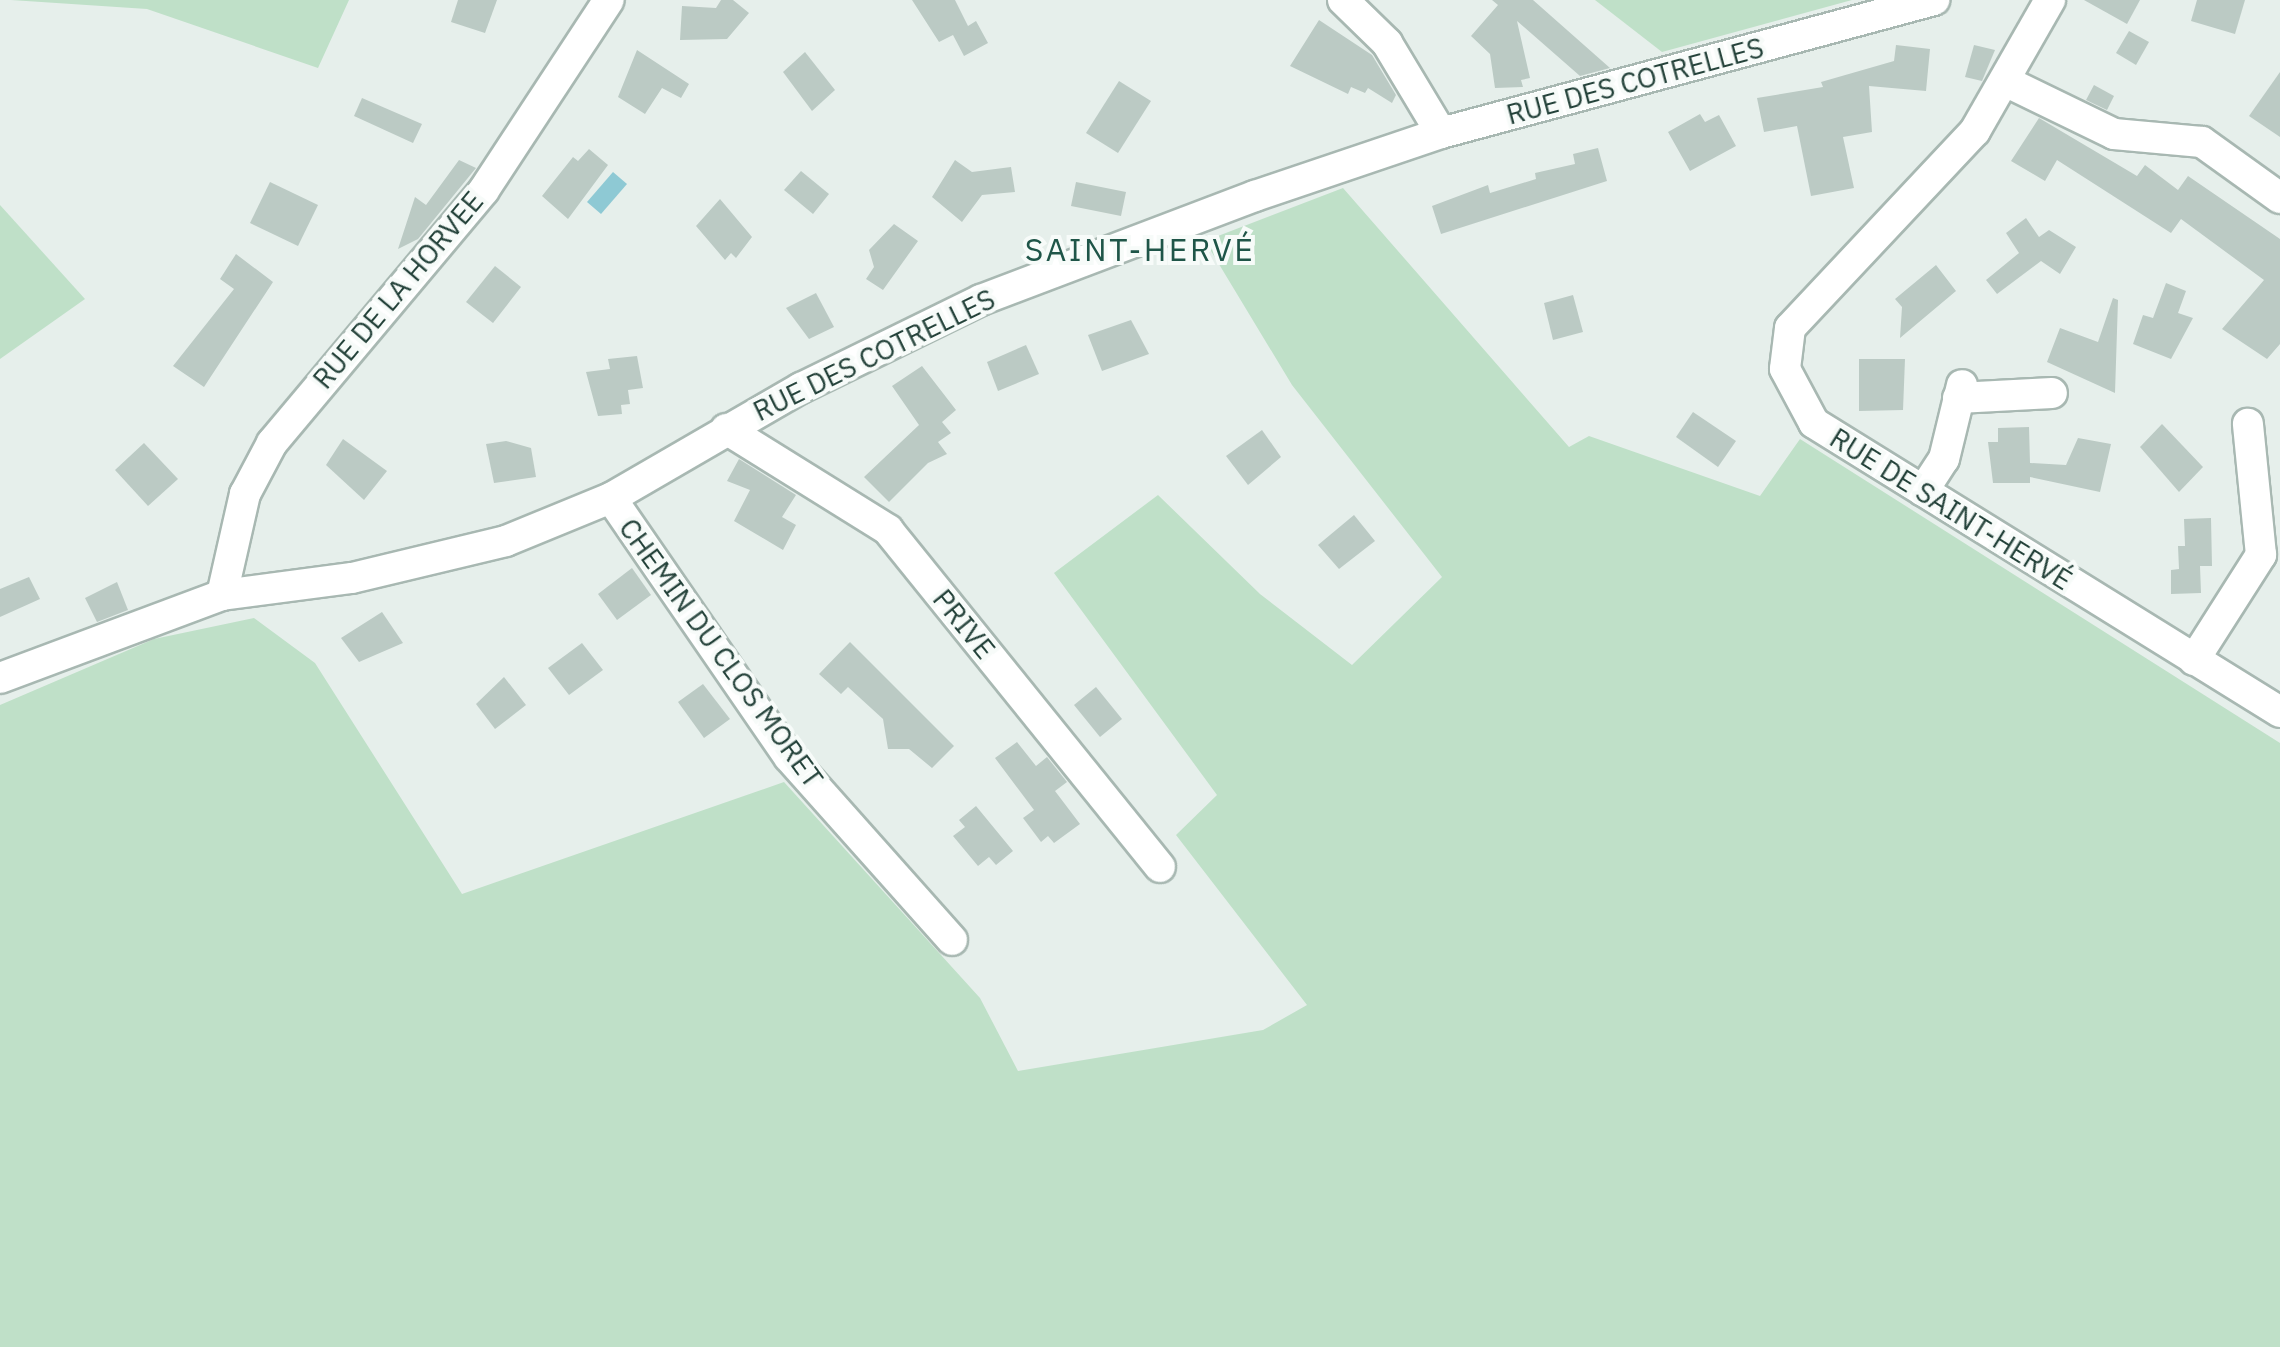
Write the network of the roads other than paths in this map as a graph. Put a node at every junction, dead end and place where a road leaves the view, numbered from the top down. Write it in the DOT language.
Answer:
graph roads {
  1 [pos="609,0"];
  2 [pos="1343,0"];
  3 [pos="1934,0"];
  4 [pos="2050,0"];
  5 [pos="2006,82"];
  6 [pos="1441,133"];
  7 [pos="2280,198"];
  8 [pos="2052,394"];
  9 [pos="2248,424"];
  10 [pos="726,429"];
  11 [pos="1922,492"];
  12 [pos="611,498"];
  13 [pos="222,595"];
  14 [pos="2194,660"];
  15 [pos="0,678"];
  16 [pos="2280,712"];
  17 [pos="1160,867"];
  18 [pos="952,940"];
  1 -- 13 [label="street, RUE DE LA HORVEE"];
  2 -- 6 [label="street"];
  3 -- 6 [label="street, RUE DES COTRELLES"];
  4 -- 5 [label="street, RUE DE SAINT-HERVÉ"];
  5 -- 7 [label="street"];
  5 -- 11 [label="street, RUE DE SAINT-HERVÉ"];
  6 -- 10 [label="street, RUE DES COTRELLES"];
  8 -- 11 [label="street"];
  9 -- 14 [label="street"];
  10 -- 12 [label="street, RUE DES COTRELLES"];
  10 -- 17 [label="street, PRIVE"];
  11 -- 14 [label="street, RUE DE SAINT-HERVÉ"];
  12 -- 13 [label="street, RUE DES COTRELLES"];
  12 -- 18 [label="street, CHEMIN DU CLOS MORET"];
  13 -- 15 [label="street, RUE DES COTRELLES"];
  14 -- 16 [label="street, RUE DE SAINT-HERVÉ"];
}
